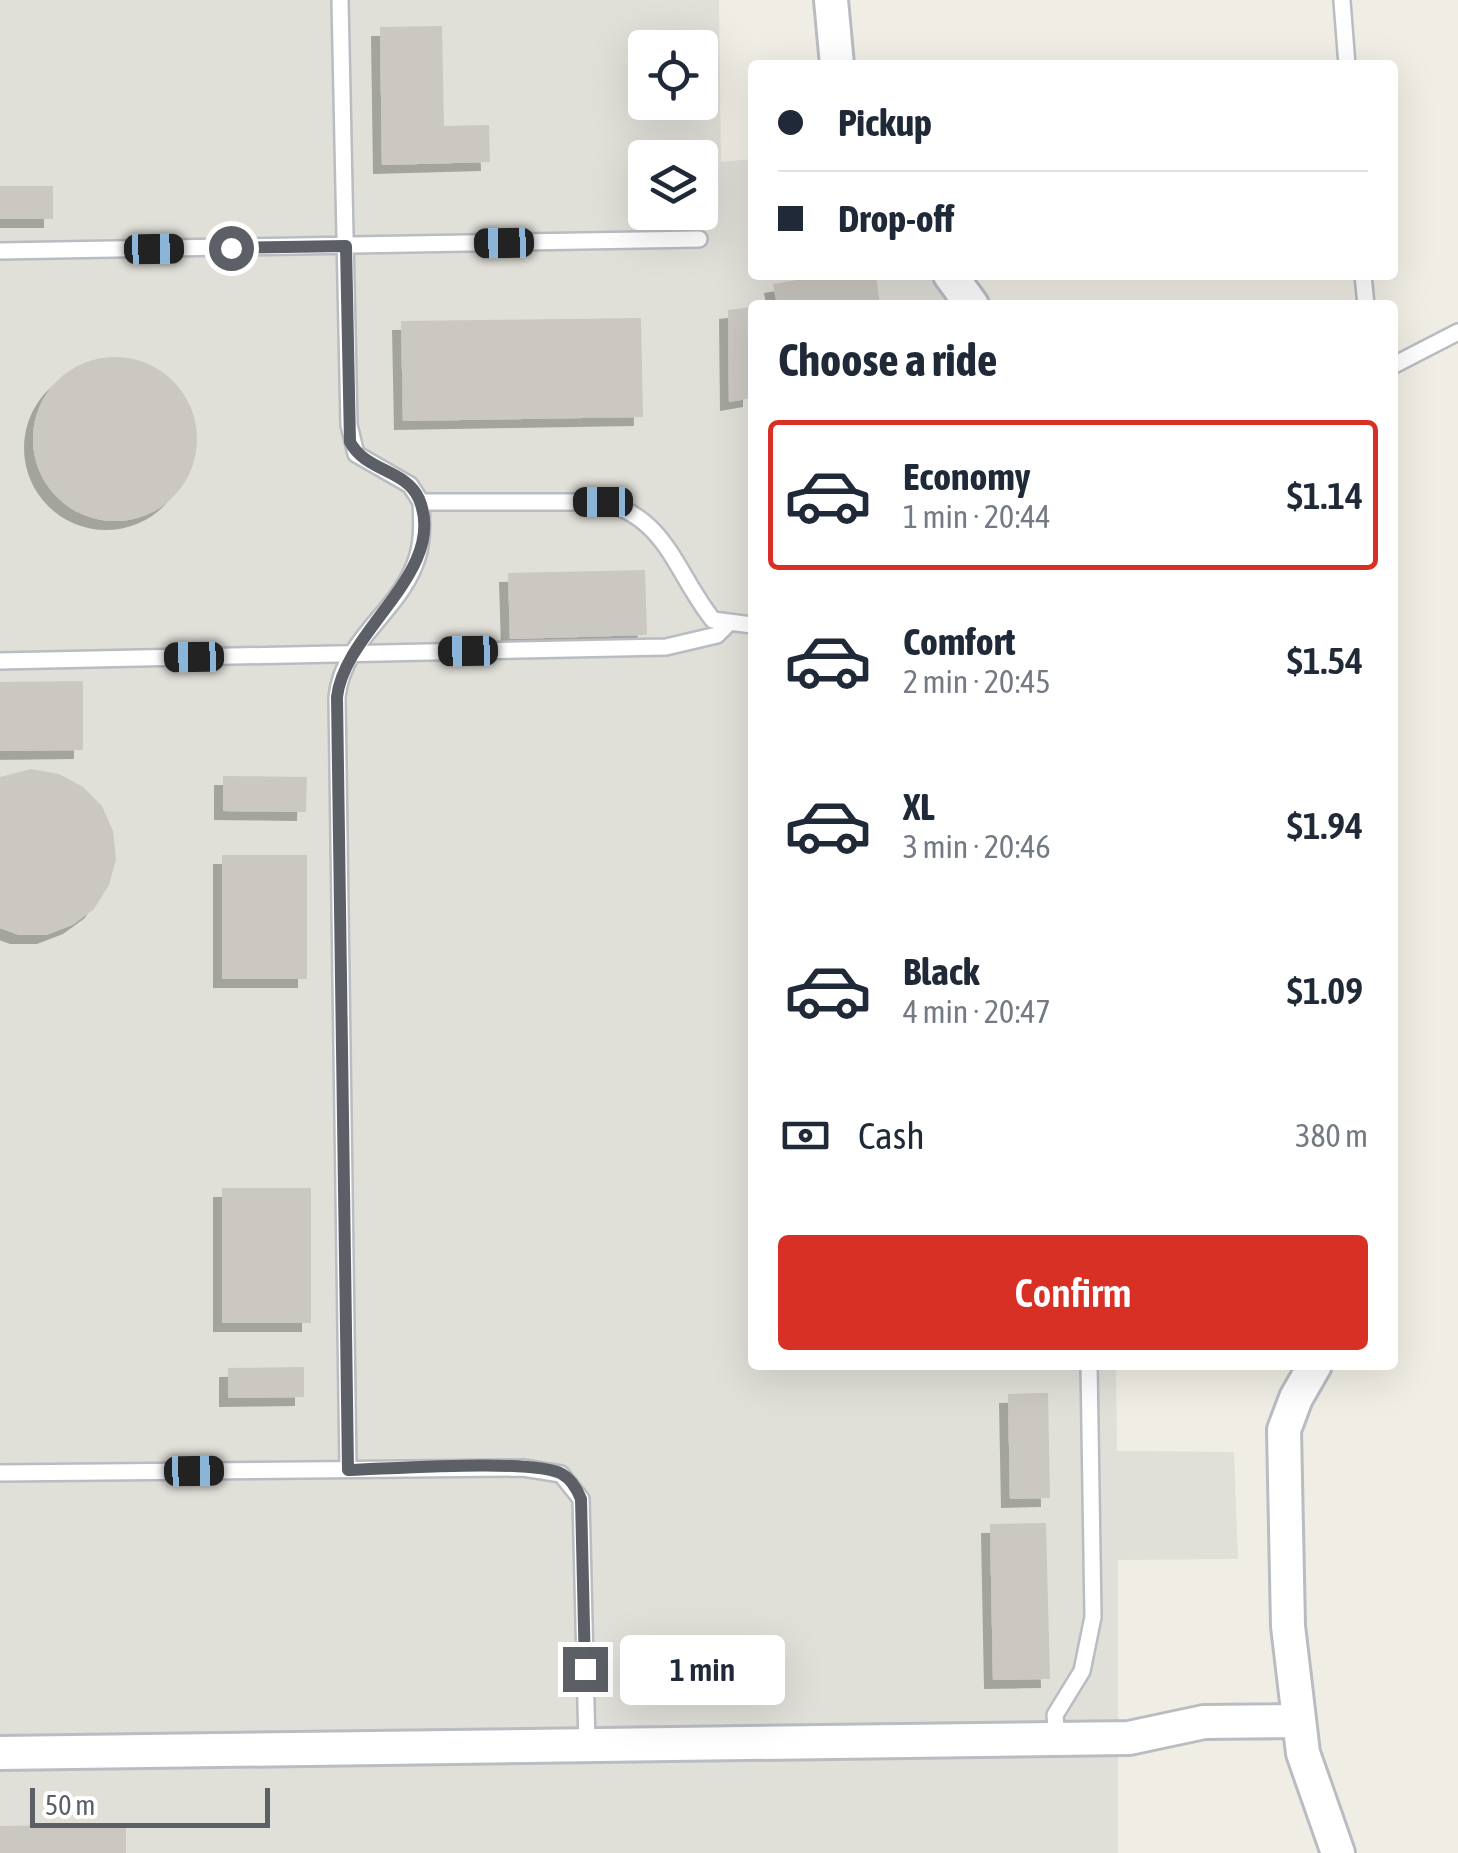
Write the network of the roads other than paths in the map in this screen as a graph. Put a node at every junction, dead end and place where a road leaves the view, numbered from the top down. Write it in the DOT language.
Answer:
graph roads {
  1 [pos="340,0"];
  2 [pos="832,0"];
  3 [pos="1342,1"];
  4 [pos="837,60"];
  5 [pos="1346,60"];
  6 [pos="700,240"];
  7 [pos="346,246"];
  8 [pos="0,251"];
  9 [pos="1458,332"];
  10 [pos="1398,363"];
  11 [pos="420,502"];
  12 [pos="727,625"];
  13 [pos="748,625"];
  14 [pos="350,654"];
  15 [pos="0,661"];
  16 [pos="1089,1370"];
  17 [pos="1313,1370"];
  18 [pos="348,1470"];
  19 [pos="0,1473"];
  20 [pos="1297,1721"];
  21 [pos="1057,1739"];
  22 [pos="587,1745"];
  23 [pos="0,1753"];
  24 [pos="1338,1853"];
  1 -- 7 [label="lane"];
  2 -- 4 [label="street"];
  3 -- 5 [label="lane"];
  6 -- 7 [label="lane"];
  7 -- 8 [label="lane"];
  7 -- 11 [label="lane"];
  9 -- 10 [label="lane"];
  11 -- 12 [label="lane"];
  11 -- 14 [label="lane"];
  12 -- 13 [label="lane"];
  12 -- 14 [label="lane"];
  14 -- 15 [label="lane"];
  14 -- 18 [label="lane"];
  16 -- 21 [label="lane"];
  17 -- 20 [label="street"];
  18 -- 19 [label="lane"];
  18 -- 22 [label="lane"];
  20 -- 21 [label="street"];
  20 -- 24 [label="street"];
  21 -- 22 [label="street"];
  22 -- 23 [label="street"];
}
